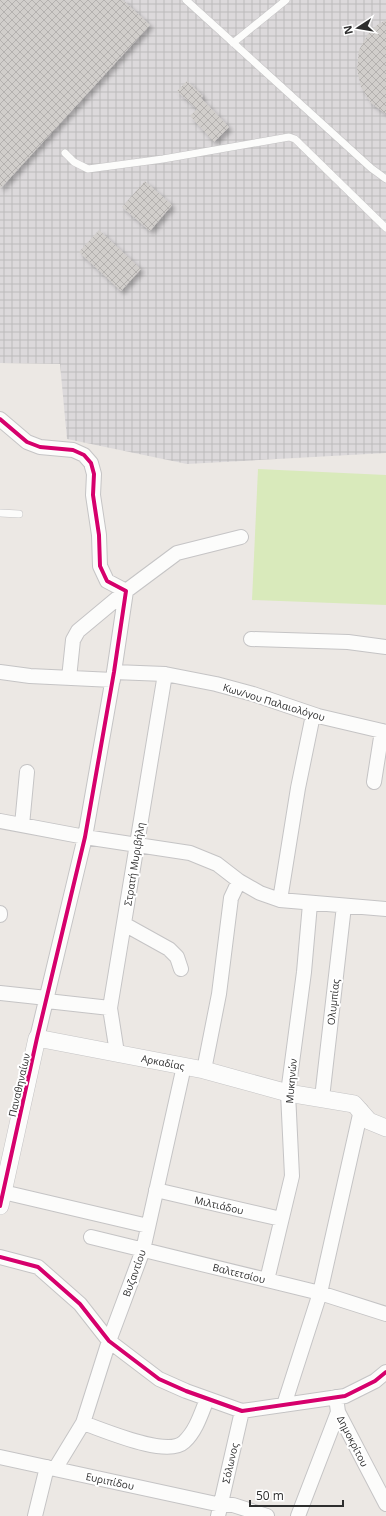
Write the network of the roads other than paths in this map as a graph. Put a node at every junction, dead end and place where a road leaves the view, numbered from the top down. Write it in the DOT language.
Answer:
graph roads {
  1 [pos="186,0"];
  2 [pos="286,0"];
  3 [pos="233,43"];
  4 [pos="65,153"];
  5 [pos="386,179"];
  6 [pos="386,228"];
  7 [pos="0,419"];
  8 [pos="0,513"];
  9 [pos="19,514"];
  10 [pos="241,537"];
  11 [pos="126,591"];
  12 [pos="251,639"];
  13 [pos="386,647"];
  14 [pos="0,672"];
  15 [pos="166,674"];
  16 [pos="113,676"];
  17 [pos="68,678"];
  18 [pos="313,715"];
  19 [pos="385,730"];
  20 [pos="27,772"];
  21 [pos="374,782"];
  22 [pos="0,821"];
  23 [pos="22,825"];
  24 [pos="85,837"];
  25 [pos="137,844"];
  26 [pos="240,881"];
  27 [pos="280,900"];
  28 [pos="310,904"];
  29 [pos="344,906"];
  30 [pos="386,909"];
  31 [pos="124,924"];
  32 [pos="181,969"];
  33 [pos="0,993"];
  34 [pos="47,1000"];
  35 [pos="110,1008"];
  36 [pos="38,1038"];
  37 [pos="117,1053"];
  38 [pos="184,1066"];
  39 [pos="204,1070"];
  40 [pos="288,1093"];
  41 [pos="322,1098"];
  42 [pos="360,1110"];
  43 [pos="386,1128"];
  44 [pos="156,1190"];
  45 [pos="2,1199"];
  46 [pos="282,1219"];
  47 [pos="148,1226"];
  48 [pos="91,1236"];
  49 [pos="143,1250"];
  50 [pos="0,1257"];
  51 [pos="266,1280"];
  52 [pos="320,1293"];
  53 [pos="386,1314"];
  54 [pos="109,1341"];
  55 [pos="386,1372"];
  56 [pos="336,1397"];
  57 [pos="207,1399"];
  58 [pos="284,1405"];
  59 [pos="242,1411"];
  60 [pos="338,1412"];
  61 [pos="84,1423"];
  62 [pos="0,1457"];
  63 [pos="51,1468"];
  64 [pos="386,1504"];
  65 [pos="219,1510"];
  66 [pos="35,1516"];
  67 [pos="267,1516"];
  68 [pos="298,1516"];
  1 -- 3 [label="lane"];
  2 -- 3 [label="lane"];
  3 -- 5 [label="lane"];
  4 -- 6 [label="lane"];
  7 -- 11 [label="street"];
  8 -- 9 [label="lane"];
  10 -- 11 [label="street"];
  11 -- 16 [label="street"];
  11 -- 17 [label="street"];
  12 -- 13 [label="street"];
  14 -- 17 [label="street, Κων/νου Παλαιολόγου"];
  15 -- 16 [label="street, Κων/νου Παλαιολόγου"];
  15 -- 18 [label="street, Κων/νου Παλαιολόγου"];
  15 -- 25 [label="street, Στρατή Μυριβήλη"];
  16 -- 17 [label="street, Κων/νου Παλαιολόγου"];
  16 -- 24 [label="street"];
  18 -- 19 [label="street, Κων/νου Παλαιολόγου"];
  18 -- 27 [label="street"];
  19 -- 21 [label="street"];
  20 -- 23 [label="street"];
  22 -- 23 [label="street"];
  23 -- 24 [label="street"];
  24 -- 25 [label="street"];
  24 -- 34 [label="street"];
  25 -- 26 [label="street"];
  25 -- 31 [label="street, Στρατή Μυριβήλη"];
  26 -- 27 [label="street"];
  26 -- 39 [label="street"];
  27 -- 28 [label="street"];
  28 -- 29 [label="street"];
  28 -- 40 [label="street, Μυκηνών"];
  29 -- 30 [label="street"];
  29 -- 41 [label="street, Ολυμπίας"];
  31 -- 32 [label="street"];
  31 -- 35 [label="street, Στρατή Μυριβήλη"];
  33 -- 34 [label="street"];
  34 -- 35 [label="street"];
  34 -- 36 [label="street"];
  35 -- 37 [label="street, Στρατή Μυριβήλη"];
  36 -- 37 [label="street, Αρκαδίας"];
  36 -- 45 [label="street, Παναθηναίων"];
  37 -- 38 [label="street, Αρκαδίας"];
  38 -- 39 [label="street, Αρκαδίας"];
  38 -- 44 [label="street, Βυζαντίου"];
  39 -- 40 [label="street, Αρκαδίας"];
  40 -- 41 [label="street, Αρκαδίας"];
  40 -- 46 [label="street, Μυκηνών"];
  41 -- 42 [label="street, Αρκαδίας"];
  42 -- 43 [label="street, Αρκαδίας"];
  42 -- 52 [label="street"];
  44 -- 46 [label="street, Μιλτιάδου"];
  44 -- 47 [label="street, Βυζαντίου"];
  45 -- 47 [label="street"];
  46 -- 51 [label="street, Μυκηνών"];
  47 -- 49 [label="street, Βυζαντίου"];
  48 -- 49 [label="street, Βαλτετσίου"];
  49 -- 51 [label="street, Βαλτετσίου"];
  49 -- 54 [label="street, Βυζαντίου"];
  50 -- 54 [label="street"];
  51 -- 52 [label="street, Βαλτετσίου"];
  52 -- 53 [label="street, Βαλτετσίου"];
  52 -- 58 [label="street"];
  54 -- 57 [label="street"];
  54 -- 61 [label="street, Βυζαντίου"];
  55 -- 56 [label="street"];
  56 -- 58 [label="street"];
  56 -- 60 [label="street, Δημοκρίτου"];
  57 -- 59 [label="street"];
  57 -- 61 [label="street"];
  58 -- 59 [label="street"];
  59 -- 65 [label="street, Σόλωνος"];
  60 -- 64 [label="street, Δημοκρίτου"];
  60 -- 68 [label="street"];
  61 -- 63 [label="street, Βυζαντίου"];
  62 -- 63 [label="street, Ευριπίδου"];
  63 -- 65 [label="street, Ευριπίδου"];
  63 -- 66 [label="street, Βυζαντίου"];
  65 -- 67 [label="street, Ευριπίδου"];
}
